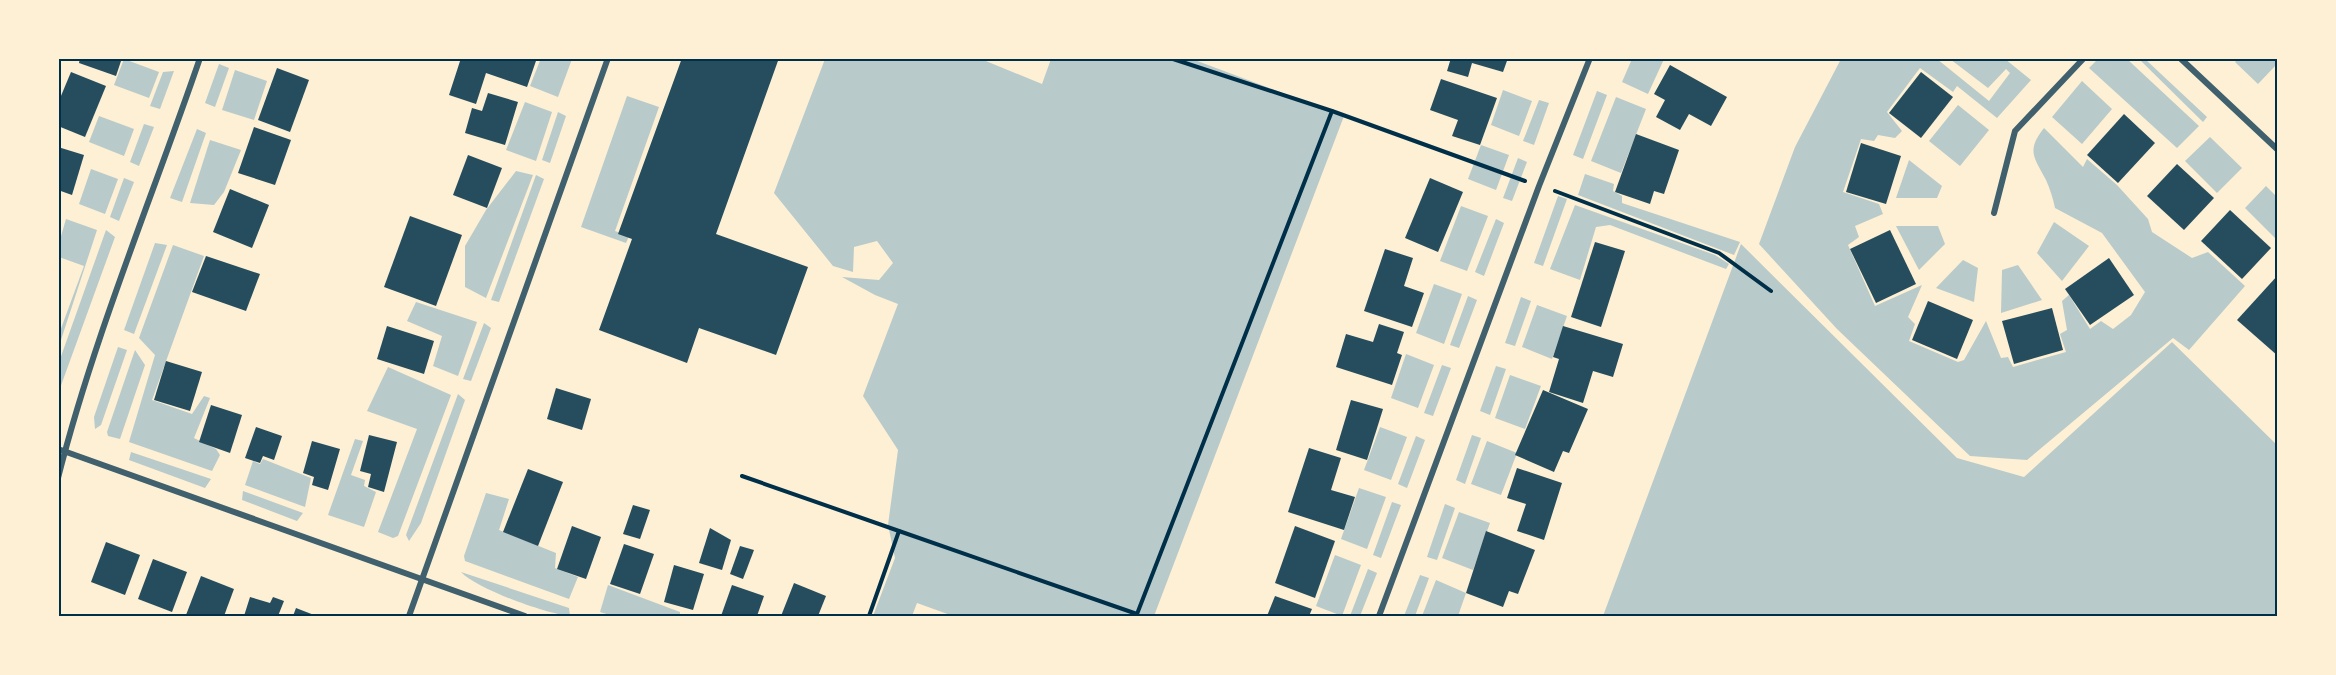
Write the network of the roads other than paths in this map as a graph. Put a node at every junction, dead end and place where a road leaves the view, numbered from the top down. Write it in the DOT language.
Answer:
graph roads {
  1 [pos="200,58"];
  2 [pos="608,58"];
  3 [pos="1590,58"];
  4 [pos="2084,58"];
  5 [pos="2180,58"];
  6 [pos="2277,150"];
  7 [pos="1994,213"];
  8 [pos="61,450"];
  9 [pos="58,478"];
  10 [pos="422,579"];
  11 [pos="409,616"];
  12 [pos="525,616"];
  13 [pos="1379,616"];
  1 -- 8 [label="street"];
  2 -- 10 [label="street"];
  3 -- 13 [label="street"];
  4 -- 7 [label="street"];
  5 -- 6 [label="street"];
  8 -- 9 [label="street"];
  8 -- 10 [label="street"];
  10 -- 11 [label="street"];
  10 -- 12 [label="street"];
}
